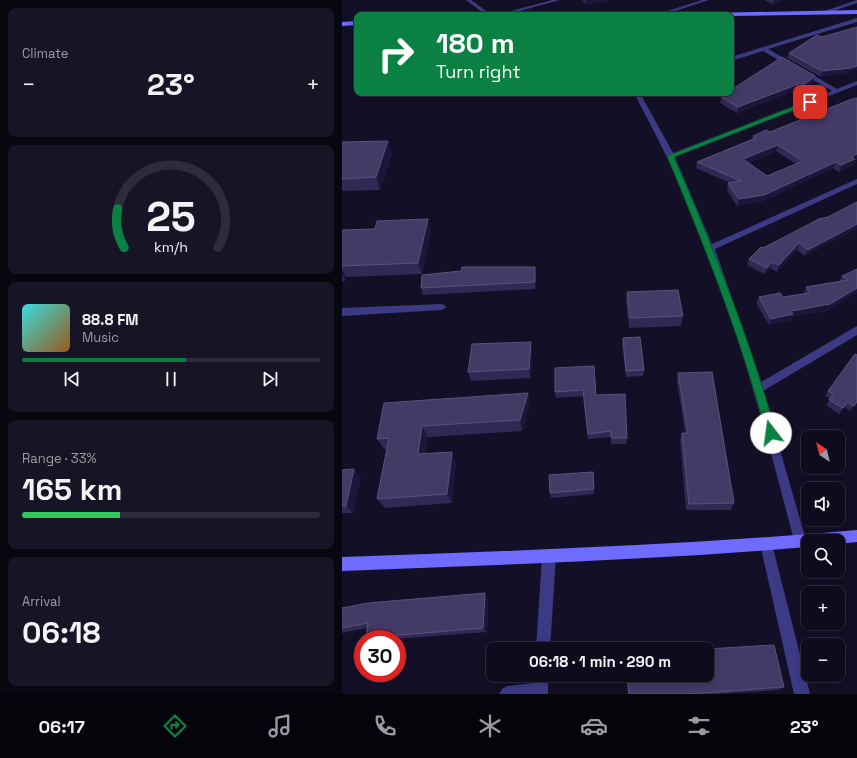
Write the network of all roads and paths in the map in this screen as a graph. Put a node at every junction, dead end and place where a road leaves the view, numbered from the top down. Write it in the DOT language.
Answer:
graph roads {
  1 [pos="468,0"];
  2 [pos="558,0"];
  3 [pos="707,0"];
  4 [pos="857,1"];
  5 [pos="485,12"];
  6 [pos="511,12"];
  7 [pos="668,12"];
  8 [pos="825,12"];
  9 [pos="857,12"];
  10 [pos="734,14"];
  11 [pos="857,20"];
  12 [pos="354,23"];
  13 [pos="342,24"];
  14 [pos="764,49"];
  15 [pos="734,58"];
  16 [pos="855,85"];
  17 [pos="837,91"];
  18 [pos="638,96"];
  19 [pos="671,156"];
  20 [pos="857,181"];
  21 [pos="710,248"];
  22 [pos="442,307"];
  23 [pos="342,312"];
  24 [pos="857,330"];
  25 [pos="759,388"];
  26 [pos="857,536"];
  27 [pos="800,540"];
  28 [pos="766,544"];
  29 [pos="549,556"];
  30 [pos="342,564"];
  31 [pos="543,642"];
  32 [pos="541,682"];
  33 [pos="540,692"];
  34 [pos="507,694"];
  35 [pos="802,694"];
  1 -- 5 [label="street"];
  2 -- 6 [label="street"];
  3 -- 7 [label="street"];
  4 -- 8 [label="street"];
  8 -- 9 [label="street"];
  8 -- 10 [label="street"];
  11 -- 14 [label="street"];
  12 -- 13 [label="street"];
  14 -- 15 [label="street"];
  14 -- 17 [label="street"];
  16 -- 17 [label="street"];
  17 -- 19 [label="street"];
  18 -- 19 [label="street"];
  19 -- 21 [label="street"];
  20 -- 21 [label="street"];
  21 -- 25 [label="street"];
  22 -- 23 [label="street"];
  24 -- 25 [label="street"];
  25 -- 27 [label="street"];
  26 -- 27 [label="street"];
  27 -- 28 [label="street"];
  28 -- 29 [label="street"];
  28 -- 35 [label="street"];
  29 -- 30 [label="street"];
  29 -- 31 [label="street"];
  32 -- 33 [label="street"];
  33 -- 34 [label="street"];
}
